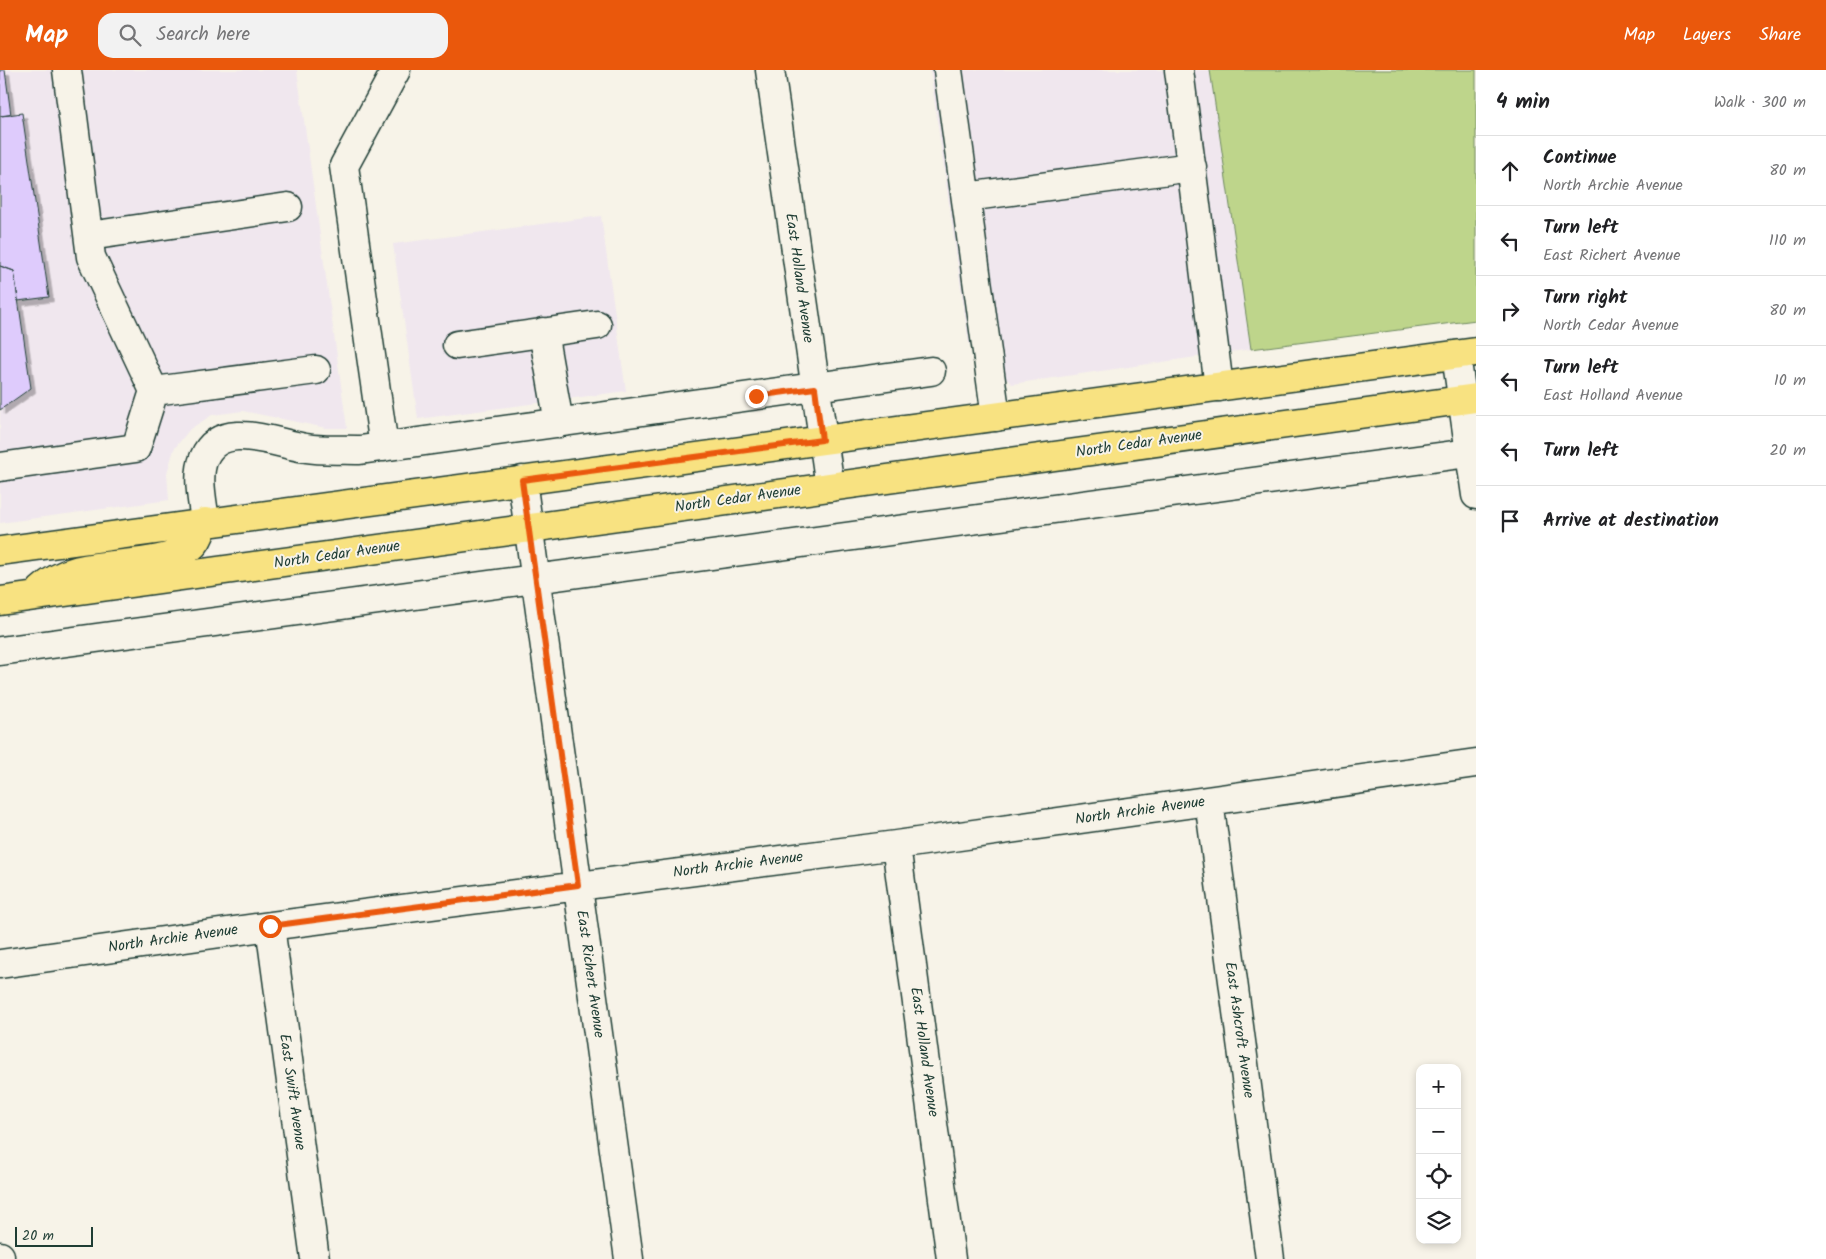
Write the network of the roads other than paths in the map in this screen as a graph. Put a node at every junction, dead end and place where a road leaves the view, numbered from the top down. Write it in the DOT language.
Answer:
graph roads {
  1 [pos="67,70"];
  2 [pos="396,70"];
  3 [pos="770,70"];
  4 [pos="948,70"];
  5 [pos="1179,70"];
  6 [pos="1192,167"];
  7 [pos="966,197"];
  8 [pos="288,207"];
  9 [pos="89,236"];
  10 [pos="597,325"];
  11 [pos="543,332"];
  12 [pos="457,345"];
  13 [pos="1466,354"];
  14 [pos="316,370"];
  15 [pos="931,371"];
  16 [pos="1219,387"];
  17 [pos="815,388"];
  18 [pos="154,391"];
  19 [pos="1469,399"];
  20 [pos="996,417"];
  21 [pos="559,423"];
  22 [pos="822,440"];
  23 [pos="384,447"];
  24 [pos="1473,452"];
  25 [pos="0,467"];
  26 [pos="522,480"];
  27 [pos="830,487"];
  28 [pos="1476,496"];
  29 [pos="205,522"];
  30 [pos="528,528"];
  31 [pos="0,552"];
  32 [pos="536,579"];
  33 [pos="35,596"];
  34 [pos="0,601"];
  35 [pos="0,651"];
  36 [pos="1476,763"];
  37 [pos="1209,801"];
  38 [pos="896,845"];
  39 [pos="578,885"];
  40 [pos="270,926"];
  41 [pos="0,964"];
  42 [pos="315,1259"];
  43 [pos="629,1259"];
  44 [pos="952,1259"];
  45 [pos="1270,1259"];
  1 -- 9 [label="street"];
  2 -- 23 [label="street"];
  3 -- 17 [label="street, East Holland Avenue"];
  4 -- 7 [label="street"];
  5 -- 6 [label="street"];
  6 -- 7 [label="street"];
  6 -- 16 [label="street"];
  7 -- 20 [label="street"];
  8 -- 9 [label="street"];
  9 -- 18 [label="street"];
  10 -- 11 [label="street"];
  11 -- 12 [label="street"];
  11 -- 21 [label="street"];
  13 -- 16 [label="main road"];
  13 -- 19 [label="street"];
  14 -- 18 [label="street"];
  15 -- 17 [label="street"];
  16 -- 20 [label="main road"];
  17 -- 21 [label="street"];
  17 -- 22 [label="street, East Holland Avenue"];
  18 -- 25 [label="street"];
  19 -- 24 [label="street"];
  19 -- 27 [label="main road, North Cedar Avenue"];
  20 -- 22 [label="main road"];
  21 -- 23 [label="street"];
  22 -- 26 [label="main road"];
  22 -- 27 [label="street, East Holland Avenue"];
  23 -- 29 [label="street"];
  24 -- 28 [label="street"];
  24 -- 32 [label="street"];
  26 -- 29 [label="main road"];
  26 -- 30 [label="street, East Richert Avenue"];
  27 -- 30 [label="main road, North Cedar Avenue"];
  29 -- 31 [label="main road"];
  29 -- 33 [label="main road"];
  30 -- 32 [label="street, East Richert Avenue"];
  30 -- 33 [label="main road, North Cedar Avenue"];
  32 -- 35 [label="street"];
  32 -- 39 [label="street, East Richert Avenue"];
  33 -- 34 [label="main road, North Cedar Avenue"];
  36 -- 37 [label="street, North Archie Avenue"];
  37 -- 38 [label="street, North Archie Avenue"];
  37 -- 45 [label="street, East Ashcroft Avenue"];
  38 -- 39 [label="street, North Archie Avenue"];
  38 -- 44 [label="street, East Holland Avenue"];
  39 -- 40 [label="street, North Archie Avenue"];
  39 -- 43 [label="street, East Richert Avenue"];
  40 -- 41 [label="street, North Archie Avenue"];
  40 -- 42 [label="street, East Swift Avenue"];
}
